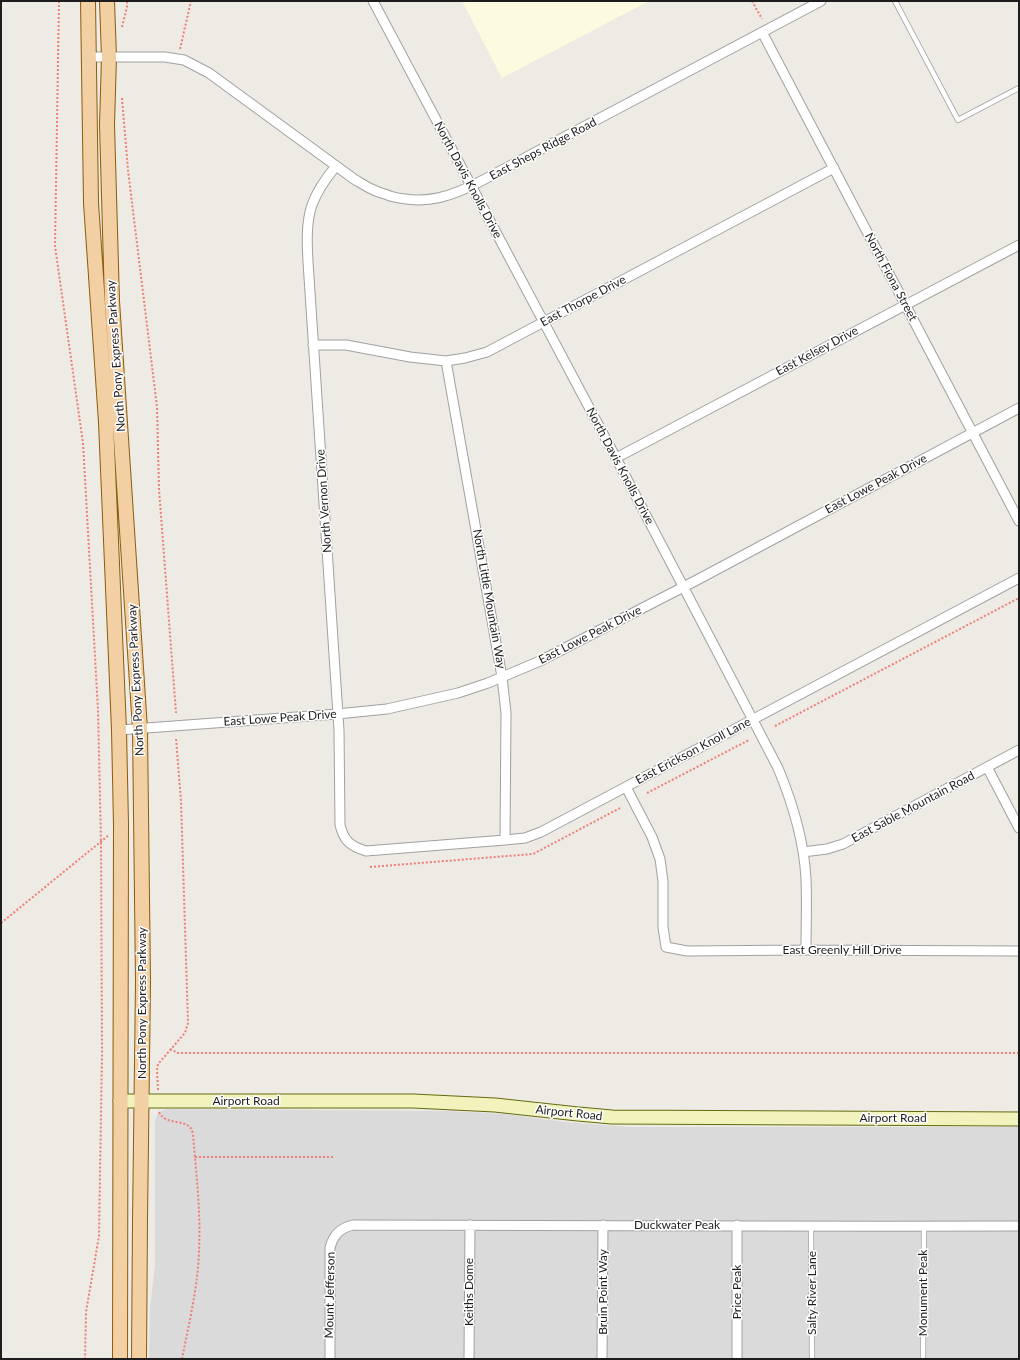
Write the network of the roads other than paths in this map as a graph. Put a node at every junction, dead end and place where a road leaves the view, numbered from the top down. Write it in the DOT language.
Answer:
graph roads {
  1 [pos="88,1"];
  2 [pos="107,1"];
  3 [pos="373,1"];
  4 [pos="821,1"];
  5 [pos="895,1"];
  6 [pos="762,32"];
  7 [pos="89,56"];
  8 [pos="109,57"];
  9 [pos="1019,88"];
  10 [pos="336,166"];
  11 [pos="834,168"];
  12 [pos="472,186"];
  13 [pos="1019,245"];
  14 [pos="905,304"];
  15 [pos="544,322"];
  16 [pos="313,345"];
  17 [pos="446,361"];
  18 [pos="1019,408"];
  19 [pos="973,433"];
  20 [pos="616,458"];
  21 [pos="1019,521"];
  22 [pos="1019,578"];
  23 [pos="683,587"];
  24 [pos="502,677"];
  25 [pos="337,714"];
  26 [pos="753,719"];
  27 [pos="140,729"];
  28 [pos="119,730"];
  29 [pos="1019,750"];
  30 [pos="987,767"];
  31 [pos="626,787"];
  32 [pos="1019,828"];
  33 [pos="505,840"];
  34 [pos="348,843"];
  35 [pos="803,852"];
  36 [pos="806,950"];
  37 [pos="1019,951"];
  38 [pos="120,1101"];
  39 [pos="142,1101"];
  40 [pos="1019,1118"];
  41 [pos="470,1225"];
  42 [pos="603,1225"];
  43 [pos="737,1225"];
  44 [pos="924,1226"];
  45 [pos="1019,1226"];
  46 [pos="811,1227"];
  47 [pos="337,1233"];
  48 [pos="120,1359"];
  49 [pos="139,1359"];
  50 [pos="330,1359"];
  51 [pos="469,1359"];
  52 [pos="602,1359"];
  53 [pos="737,1359"];
  54 [pos="812,1359"];
  55 [pos="923,1359"];
  1 -- 7 [label="main road, North Pony Express Parkway"];
  2 -- 8 [label="main road, North Pony Express Parkway"];
  3 -- 12 [label="street, North Davis Knolls Drive"];
  4 -- 6 [label="street, East Sheps Ridge Road"];
  5 -- 9 [label="lane"];
  6 -- 11 [label="street, North Fiona Street"];
  6 -- 12 [label="street, East Sheps Ridge Road"];
  7 -- 8 [label="street, East Sheps Ridge Road"];
  7 -- 28 [label="main road, North Pony Express Parkway"];
  8 -- 10 [label="street, East Sheps Ridge Road"];
  8 -- 27 [label="main road, North Pony Express Parkway"];
  10 -- 12 [label="street, East Sheps Ridge Road"];
  10 -- 16 [label="street, North Vernon Drive"];
  11 -- 14 [label="street, North Fiona Street"];
  11 -- 15 [label="street, East Thorpe Drive"];
  12 -- 15 [label="street, North Davis Knolls Drive"];
  13 -- 14 [label="street, East Kelsey Drive"];
  14 -- 19 [label="street, North Fiona Street"];
  14 -- 20 [label="street, East Kelsey Drive"];
  15 -- 17 [label="street, East Thorpe Drive"];
  15 -- 20 [label="street, North Davis Knolls Drive"];
  16 -- 17 [label="street, East Thorpe Drive"];
  16 -- 25 [label="street, North Vernon Drive"];
  17 -- 24 [label="street, North Little Mountain Way"];
  18 -- 19 [label="street, East Lowe Peak Drive"];
  19 -- 21 [label="street, North Fiona Street"];
  19 -- 23 [label="street, East Lowe Peak Drive"];
  20 -- 23 [label="street, North Davis Knolls Drive"];
  22 -- 26 [label="street, East Erickson Knoll Lane"];
  23 -- 24 [label="street, East Lowe Peak Drive"];
  23 -- 26 [label="street, North Davis Knolls Drive"];
  24 -- 25 [label="street, East Lowe Peak Drive"];
  24 -- 33 [label="street, North Little Mountain Way"];
  25 -- 27 [label="street, East Lowe Peak Drive"];
  25 -- 34 [label="street, North Vernon Drive"];
  26 -- 31 [label="street, East Erickson Knoll Lane"];
  26 -- 35 [label="street, North Davis Knolls Drive"];
  27 -- 28 [label="street, East Lowe Peak Drive"];
  27 -- 39 [label="main road, North Pony Express Parkway"];
  28 -- 38 [label="main road, North Pony Express Parkway"];
  29 -- 30 [label="street, East Sable Mountain Road"];
  30 -- 32 [label="street"];
  30 -- 35 [label="street, East Sable Mountain Road"];
  31 -- 33 [label="street, East Erickson Knoll Lane"];
  31 -- 36 [label="street, East Greenly Hill Drive"];
  33 -- 34 [label="street, East Erickson Knoll Lane"];
  35 -- 36 [label="street, North Davis Knolls Drive"];
  36 -- 37 [label="street, East Greenly Hill Drive"];
  38 -- 39 [label="street, Airport Road"];
  38 -- 48 [label="main road, North Pony Express Parkway"];
  39 -- 40 [label="street, Airport Road"];
  39 -- 49 [label="main road, North Pony Express Parkway"];
  41 -- 42 [label="street, Duckwater Peak"];
  41 -- 47 [label="street, Duckwater Peak"];
  41 -- 51 [label="street, Keiths Dome"];
  42 -- 43 [label="street, Duckwater Peak"];
  42 -- 52 [label="street, Bruin Point Way"];
  43 -- 46 [label="street, Duckwater Peak"];
  43 -- 53 [label="street, Price Peak"];
  44 -- 45 [label="street, Duckwater Peak"];
  44 -- 46 [label="street, Duckwater Peak"];
  44 -- 55 [label="lane, Monument Peak"];
  46 -- 54 [label="lane, Salty River Lane"];
  47 -- 50 [label="street, Mount Jefferson"];
}
